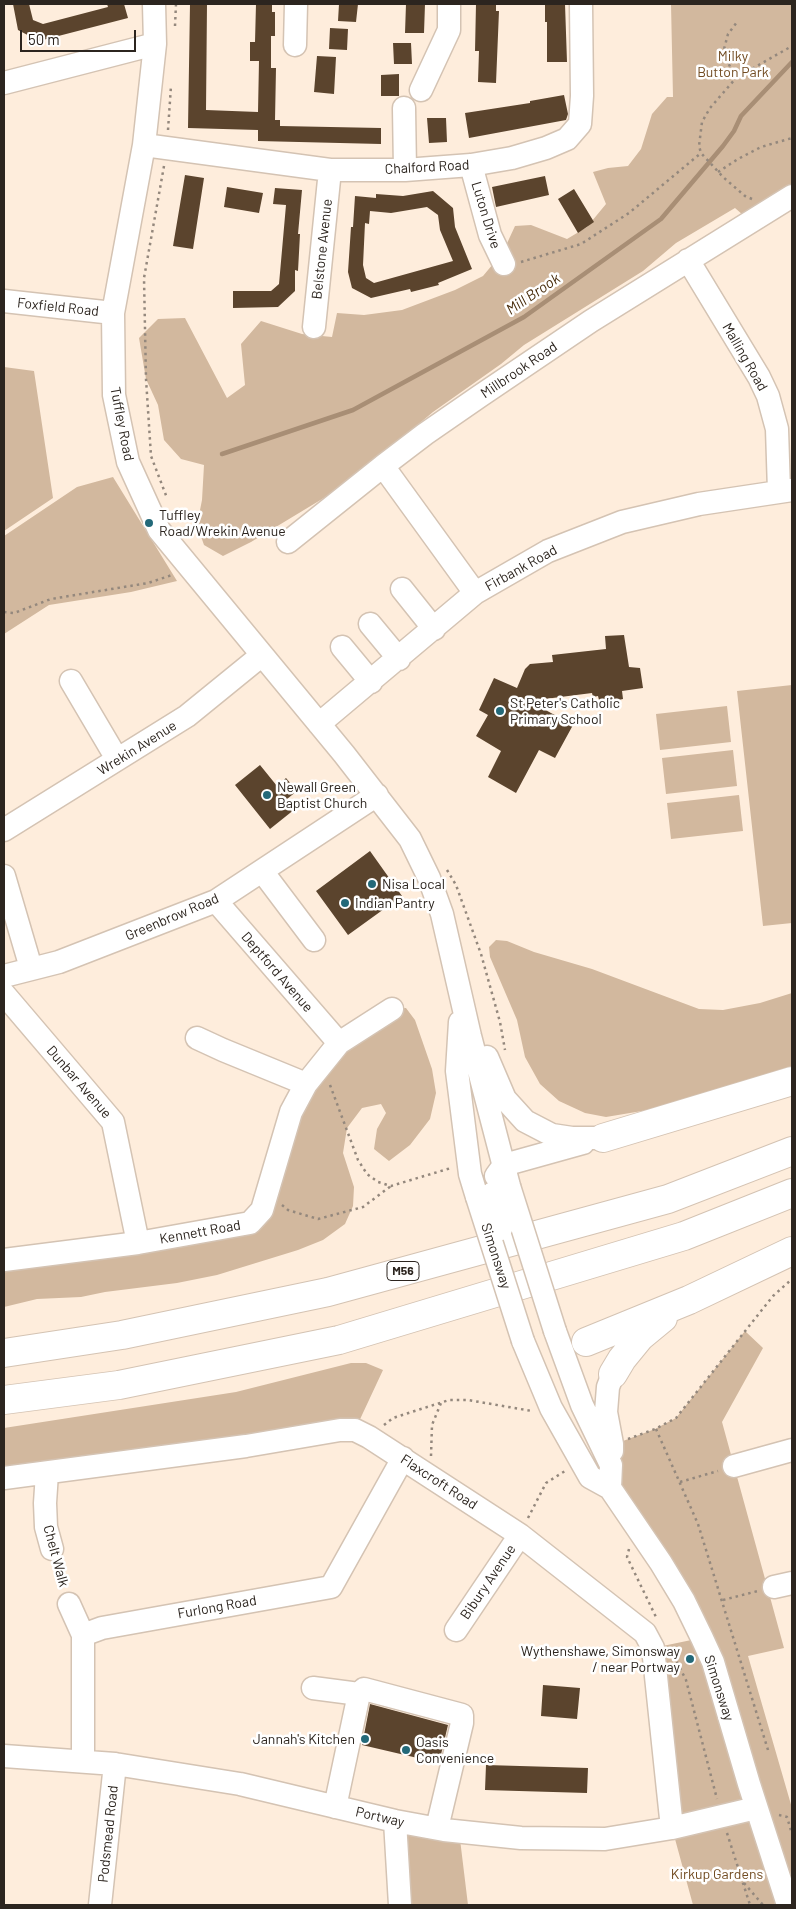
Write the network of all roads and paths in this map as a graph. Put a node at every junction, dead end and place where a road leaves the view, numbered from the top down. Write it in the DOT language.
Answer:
graph roads {
  1 [pos="154,4"];
  2 [pos="176,4"];
  3 [pos="296,4"];
  4 [pos="449,4"];
  5 [pos="581,4"];
  6 [pos="737,22"];
  7 [pos="174,33"];
  8 [pos="154,44"];
  9 [pos="295,45"];
  10 [pos="792,46"];
  11 [pos="736,78"];
  12 [pos="171,81"];
  13 [pos="4,83"];
  14 [pos="421,90"];
  15 [pos="404,108"];
  16 [pos="792,138"];
  17 [pos="144,144"];
  18 [pos="167,148"];
  19 [pos="701,153"];
  20 [pos="471,165"];
  21 [pos="330,170"];
  22 [pos="404,170"];
  23 [pos="718,172"];
  24 [pos="792,196"];
  25 [pos="772,208"];
  26 [pos="688,260"];
  27 [pos="504,264"];
  28 [pos="4,301"];
  29 [pos="112,313"];
  30 [pos="314,327"];
  31 [pos="383,466"];
  32 [pos="785,490"];
  33 [pos="169,506"];
  34 [pos="288,542"];
  35 [pos="188,565"];
  36 [pos="402,589"];
  37 [pos="475,593"];
  38 [pos="4,612"];
  39 [pos="370,624"];
  40 [pos="434,629"];
  41 [pos="342,647"];
  42 [pos="262,655"];
  43 [pos="399,659"];
  44 [pos="71,681"];
  45 [pos="371,682"];
  46 [pos="320,724"];
  47 [pos="118,759"];
  48 [pos="377,795"];
  49 [pos="4,830"];
  50 [pos="262,871"];
  51 [pos="4,876"];
  52 [pos="216,901"];
  53 [pos="314,940"];
  54 [pos="30,968"];
  55 [pos="4,976"];
  56 [pos="4,994"];
  57 [pos="462,996"];
  58 [pos="392,1009"];
  59 [pos="197,1038"];
  60 [pos="339,1043"];
  61 [pos="322,1065"];
  62 [pos="792,1082"];
  63 [pos="306,1084"];
  64 [pos="603,1138"];
  65 [pos="792,1151"];
  66 [pos="455,1166"];
  67 [pos="496,1185"];
  68 [pos="391,1186"];
  69 [pos="268,1193"];
  70 [pos="792,1193"];
  71 [pos="138,1244"];
  72 [pos="792,1251"];
  73 [pos="4,1260"];
  74 [pos="792,1279"];
  75 [pos="689,1300"];
  76 [pos="568,1341"];
  77 [pos="528,1351"];
  78 [pos="4,1353"];
  79 [pos="613,1374"];
  80 [pos="4,1400"];
  81 [pos="441,1402"];
  82 [pos="536,1412"];
  83 [pos="656,1429"];
  84 [pos="369,1437"];
  85 [pos="622,1441"];
  86 [pos="792,1450"];
  87 [pos="403,1458"];
  88 [pos="611,1465"];
  89 [pos="734,1466"];
  90 [pos="566,1470"];
  91 [pos="47,1473"];
  92 [pos="432,1477"];
  93 [pos="4,1478"];
  94 [pos="680,1482"];
  95 [pos="610,1488"];
  96 [pos="520,1535"];
  97 [pos="52,1549"];
  98 [pos="627,1557"];
  99 [pos="783,1585"];
  100 [pos="723,1600"];
  101 [pos="69,1604"];
  102 [pos="656,1619"];
  103 [pos="456,1630"];
  104 [pos="83,1635"];
  105 [pos="673,1654"];
  106 [pos="313,1688"];
  107 [pos="359,1694"];
  108 [pos="768,1750"];
  109 [pos="4,1756"];
  110 [pos="83,1761"];
  111 [pos="115,1764"];
  112 [pos="335,1807"];
  113 [pos="756,1808"];
  114 [pos="722,1817"];
  115 [pos="788,1817"];
  116 [pos="395,1821"];
  117 [pos="437,1828"];
  118 [pos="672,1828"];
  119 [pos="792,1834"];
  120 [pos="743,1881"];
  121 [pos="100,1905"];
  122 [pos="400,1905"];
  123 [pos="750,1905"];
  124 [pos="763,1905"];
  125 [pos="788,1905"];
  1 -- 8 [label="street, Tuffley Road"];
  2 -- 7 [label="path"];
  3 -- 9 [label="street"];
  4 -- 14 [label="street"];
  5 -- 20 [label="street, Chalford Road"];
  6 -- 11 [label="path"];
  8 -- 13 [label="street"];
  8 -- 17 [label="street, Tuffley Road"];
  10 -- 11 [label="path"];
  11 -- 19 [label="path"];
  12 -- 18 [label="path"];
  15 -- 22 [label="street"];
  16 -- 23 [label="path"];
  17 -- 18 [label="street, Chalford Road"];
  17 -- 29 [label="street, Tuffley Road"];
  18 -- 21 [label="street, Chalford Road"];
  18 -- 33 [label="path"];
  19 -- 23 [label="path"];
  19 -- 27 [label="path"];
  20 -- 22 [label="street, Chalford Road"];
  20 -- 27 [label="street, Luton Drive"];
  21 -- 22 [label="street, Chalford Road"];
  21 -- 30 [label="street, Belstone Avenue"];
  23 -- 25 [label="path"];
  24 -- 25 [label="street, Millbrook Road"];
  25 -- 26 [label="street, Millbrook Road"];
  26 -- 31 [label="street, Millbrook Road"];
  26 -- 32 [label="street, Malling Road"];
  28 -- 29 [label="street, Foxfield Road"];
  29 -- 35 [label="street, Tuffley Road"];
  31 -- 34 [label="street, Millbrook Road"];
  31 -- 37 [label="street"];
  32 -- 37 [label="street, Firbank Road"];
  35 -- 38 [label="path"];
  35 -- 42 [label="street, Tuffley Road"];
  36 -- 40 [label="street"];
  37 -- 40 [label="street, Firbank Road"];
  39 -- 43 [label="street"];
  40 -- 43 [label="street, Firbank Road"];
  41 -- 45 [label="street"];
  42 -- 46 [label="street, Tuffley Road"];
  42 -- 47 [label="street, Wrekin Avenue"];
  43 -- 45 [label="street, Firbank Road"];
  44 -- 47 [label="street"];
  45 -- 46 [label="street, Firbank Road"];
  46 -- 48 [label="street, Simonsway"];
  47 -- 49 [label="street, Wrekin Avenue"];
  48 -- 50 [label="street, Greenbrow Road"];
  48 -- 57 [label="street, Simonsway"];
  50 -- 52 [label="street, Greenbrow Road"];
  50 -- 53 [label="street"];
  51 -- 54 [label="street"];
  52 -- 54 [label="street, Greenbrow Road"];
  52 -- 60 [label="street, Deptford Avenue"];
  54 -- 55 [label="street, Greenbrow Road"];
  56 -- 71 [label="street, Dunbar Avenue"];
  57 -- 64 [label="street"];
  57 -- 67 [label="street, Simonsway"];
  57 -- 67 [label="street, Simonsway"];
  58 -- 60 [label="street, Kennett Road"];
  59 -- 63 [label="street"];
  60 -- 61 [label="street, Kennett Road"];
  61 -- 63 [label="street, Kennett Road"];
  61 -- 68 [label="path"];
  62 -- 64 [label="highway"];
  63 -- 69 [label="street, Kennett Road"];
  64 -- 67 [label="street"];
  65 -- 78 [label="highway, M56"];
  66 -- 68 [label="path"];
  67 -- 76 [label="street, Simonsway, bridge"];
  67 -- 77 [label="street, Simonsway, bridge"];
  68 -- 69 [label="path"];
  69 -- 71 [label="street, Kennett Road"];
  70 -- 80 [label="highway"];
  71 -- 73 [label="street, Kennett Road"];
  72 -- 75 [label="highway"];
  74 -- 83 [label="path"];
  75 -- 76 [label="highway"];
  75 -- 79 [label="highway"];
  76 -- 77 [label="street"];
  76 -- 88 [label="street, Simonsway"];
  77 -- 95 [label="street, Simonsway"];
  79 -- 88 [label="street"];
  81 -- 82 [label="path"];
  81 -- 84 [label="path"];
  81 -- 92 [label="path"];
  83 -- 85 [label="path"];
  83 -- 94 [label="path"];
  84 -- 87 [label="street, Flaxcroft Road"];
  84 -- 91 [label="street, Flaxcroft Road"];
  86 -- 89 [label="street"];
  87 -- 92 [label="street, Flaxcroft Road"];
  87 -- 104 [label="street, Furlong Road"];
  88 -- 95 [label="street, Simonsway"];
  89 -- 94 [label="path"];
  90 -- 96 [label="path"];
  91 -- 93 [label="street, Flaxcroft Road"];
  91 -- 97 [label="street, Chelt Walk"];
  92 -- 96 [label="street, Flaxcroft Road"];
  94 -- 100 [label="path"];
  95 -- 113 [label="street, Simonsway"];
  96 -- 103 [label="street, Bibury Avenue"];
  96 -- 118 [label="street, Flaxcroft Road"];
  97 -- 101 [label="path, Chelt Walk"];
  98 -- 102 [label="path"];
  99 -- 100 [label="path"];
  100 -- 108 [label="path"];
  101 -- 104 [label="street, Chelt Walk"];
  104 -- 110 [label="street"];
  105 -- 114 [label="path"];
  106 -- 107 [label="street"];
  107 -- 112 [label="street"];
  107 -- 117 [label="street"];
  109 -- 110 [label="street, Portway"];
  110 -- 111 [label="street, Portway"];
  111 -- 112 [label="street, Portway"];
  111 -- 121 [label="street, Podsmead Road"];
  112 -- 116 [label="street, Portway"];
  113 -- 114 [label="street, Portway"];
  113 -- 125 [label="street, Simonsway"];
  114 -- 118 [label="street, Portway"];
  114 -- 120 [label="path"];
  115 -- 119 [label="path"];
  116 -- 117 [label="street, Portway"];
  116 -- 122 [label="street"];
  117 -- 118 [label="street, Portway"];
  120 -- 123 [label="path"];
  120 -- 124 [label="path"];
}
